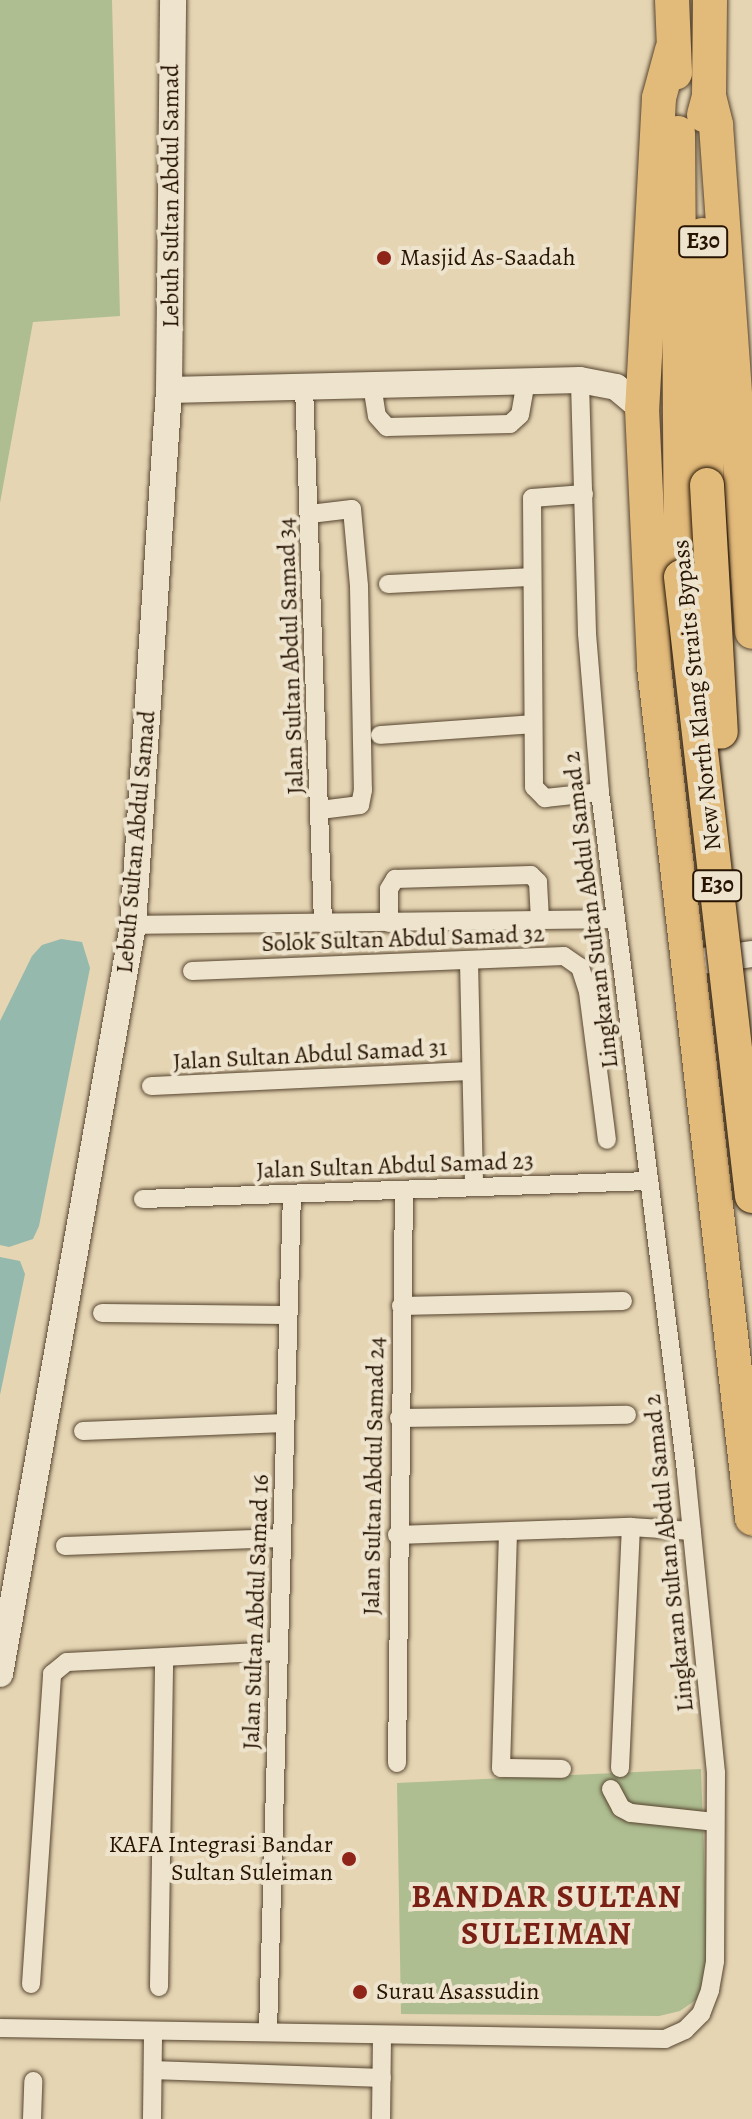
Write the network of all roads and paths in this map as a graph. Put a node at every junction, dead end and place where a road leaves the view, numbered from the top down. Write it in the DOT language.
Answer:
graph roads {
  1 [pos="173,0"];
  2 [pos="672,0"];
  3 [pos="710,0"];
  4 [pos="672,50"];
  5 [pos="709,96"];
  6 [pos="647,357"];
  7 [pos="580,380"];
  8 [pos="526,382"];
  9 [pos="372,385"];
  10 [pos="304,387"];
  11 [pos="169,390"];
  12 [pos="642,409"];
  13 [pos="584,494"];
  14 [pos="310,514"];
  15 [pos="530,577"];
  16 [pos="388,584"];
  17 [pos="752,632"];
  18 [pos="533,724"];
  19 [pos="380,735"];
  20 [pos="600,792"];
  21 [pos="320,810"];
  22 [pos="540,919"];
  23 [pos="615,919"];
  24 [pos="389,923"];
  25 [pos="323,924"];
  26 [pos="133,925"];
  27 [pos="752,954"];
  28 [pos="469,962"];
  29 [pos="192,971"];
  30 [pos="690,977"];
  31 [pos="752,989"];
  32 [pos="471,1071"];
  33 [pos="151,1086"];
  34 [pos="607,1140"];
  35 [pos="649,1181"];
  36 [pos="474,1187"];
  37 [pos="404,1190"];
  38 [pos="292,1194"];
  39 [pos="752,1196"];
  40 [pos="143,1199"];
  41 [pos="623,1301"];
  42 [pos="401,1306"];
  43 [pos="102,1313"];
  44 [pos="285,1315"];
  45 [pos="627,1415"];
  46 [pos="399,1418"];
  47 [pos="285,1423"];
  48 [pos="83,1431"];
  49 [pos="752,1518"];
  50 [pos="631,1527"];
  51 [pos="692,1531"];
  52 [pos="508,1532"];
  53 [pos="397,1535"];
  54 [pos="281,1538"];
  55 [pos="65,1546"];
  56 [pos="279,1651"];
  57 [pos="164,1657"];
  58 [pos="0,1674"];
  59 [pos="397,1763"];
  60 [pos="620,1768"];
  61 [pos="562,1769"];
  62 [pos="611,1789"];
  63 [pos="715,1822"];
  64 [pos="31,1984"];
  65 [pos="159,1987"];
  66 [pos="0,2028"];
  67 [pos="268,2031"];
  68 [pos="153,2034"];
  69 [pos="382,2036"];
  70 [pos="153,2070"];
  71 [pos="382,2078"];
  72 [pos="33,2081"];
  73 [pos="32,2119"];
  74 [pos="152,2119"];
  75 [pos="381,2119"];
  1 -- 11 [label="street, Lebuh Sultan Abdul Samad"];
  2 -- 4 [label="highway, New North Klang Straits Bypass / E30"];
  3 -- 5 [label="highway, New North Klang Straits Bypass / E30"];
  4 -- 6 [label="highway"];
  4 -- 39 [label="highway, New North Klang Straits Bypass / E30, bridge"];
  5 -- 17 [label="highway"];
  5 -- 31 [label="highway, New North Klang Straits Bypass / E30, bridge"];
  6 -- 7 [label="street"];
  6 -- 12 [label="highway"];
  7 -- 8 [label="street"];
  7 -- 12 [label="street"];
  7 -- 13 [label="street, Lingkaran Sultan Abdul Samad 2"];
  8 -- 9 [label="street"];
  8 -- 9 [label="street"];
  9 -- 10 [label="street"];
  10 -- 11 [label="street"];
  10 -- 14 [label="street, Jalan Sultan Abdul Samad 34"];
  11 -- 26 [label="street, Lebuh Sultan Abdul Samad"];
  12 -- 30 [label="highway"];
  13 -- 15 [label="street"];
  13 -- 20 [label="street, Lingkaran Sultan Abdul Samad 2"];
  14 -- 21 [label="street, Jalan Sultan Abdul Samad 34"];
  14 -- 21 [label="street"];
  15 -- 16 [label="street"];
  15 -- 18 [label="street"];
  18 -- 19 [label="street"];
  18 -- 20 [label="street"];
  20 -- 23 [label="street, Lingkaran Sultan Abdul Samad 2"];
  21 -- 25 [label="street, Jalan Sultan Abdul Samad 34"];
  22 -- 23 [label="street"];
  22 -- 24 [label="street"];
  22 -- 24 [label="street"];
  23 -- 35 [label="street, Lingkaran Sultan Abdul Samad 2"];
  24 -- 25 [label="street"];
  25 -- 26 [label="street"];
  26 -- 58 [label="street, Lebuh Sultan Abdul Samad"];
  27 -- 30 [label="street"];
  28 -- 29 [label="street, Solok Sultan Abdul Samad 32"];
  28 -- 32 [label="street"];
  28 -- 34 [label="street, Solok Sultan Abdul Samad 32"];
  30 -- 31 [label="street"];
  30 -- 49 [label="highway"];
  32 -- 33 [label="street, Jalan Sultan Abdul Samad 31"];
  32 -- 36 [label="street"];
  35 -- 36 [label="street, Jalan Sultan Abdul Samad 23"];
  35 -- 51 [label="street, Lingkaran Sultan Abdul Samad 2"];
  36 -- 37 [label="street, Jalan Sultan Abdul Samad 23"];
  37 -- 38 [label="street, Jalan Sultan Abdul Samad 23"];
  37 -- 42 [label="street, Jalan Sultan Abdul Samad 24"];
  38 -- 40 [label="street, Jalan Sultan Abdul Samad 23"];
  38 -- 44 [label="street, Jalan Sultan Abdul Samad 16"];
  41 -- 42 [label="street"];
  42 -- 46 [label="street, Jalan Sultan Abdul Samad 24"];
  43 -- 44 [label="street"];
  44 -- 47 [label="street, Jalan Sultan Abdul Samad 16"];
  45 -- 46 [label="street"];
  46 -- 53 [label="street, Jalan Sultan Abdul Samad 24"];
  47 -- 48 [label="street"];
  47 -- 54 [label="street, Jalan Sultan Abdul Samad 16"];
  50 -- 51 [label="street"];
  50 -- 52 [label="street"];
  50 -- 60 [label="street"];
  51 -- 63 [label="street, Lingkaran Sultan Abdul Samad 2"];
  52 -- 53 [label="street"];
  52 -- 61 [label="street"];
  53 -- 59 [label="street, Jalan Sultan Abdul Samad 24"];
  54 -- 55 [label="street"];
  54 -- 56 [label="street, Jalan Sultan Abdul Samad 16"];
  56 -- 57 [label="street"];
  56 -- 67 [label="street, Jalan Sultan Abdul Samad 16"];
  57 -- 64 [label="street"];
  57 -- 65 [label="street"];
  62 -- 63 [label="street"];
  63 -- 69 [label="street, Lingkaran Sultan Abdul Samad 2"];
  66 -- 68 [label="street, Lingkaran Sultan Abdul Samad 2"];
  67 -- 68 [label="street, Lingkaran Sultan Abdul Samad 2"];
  67 -- 69 [label="street, Lingkaran Sultan Abdul Samad 2"];
  68 -- 70 [label="street"];
  69 -- 71 [label="street"];
  70 -- 71 [label="street"];
  70 -- 74 [label="street"];
  71 -- 75 [label="street"];
  72 -- 73 [label="street"];
}
